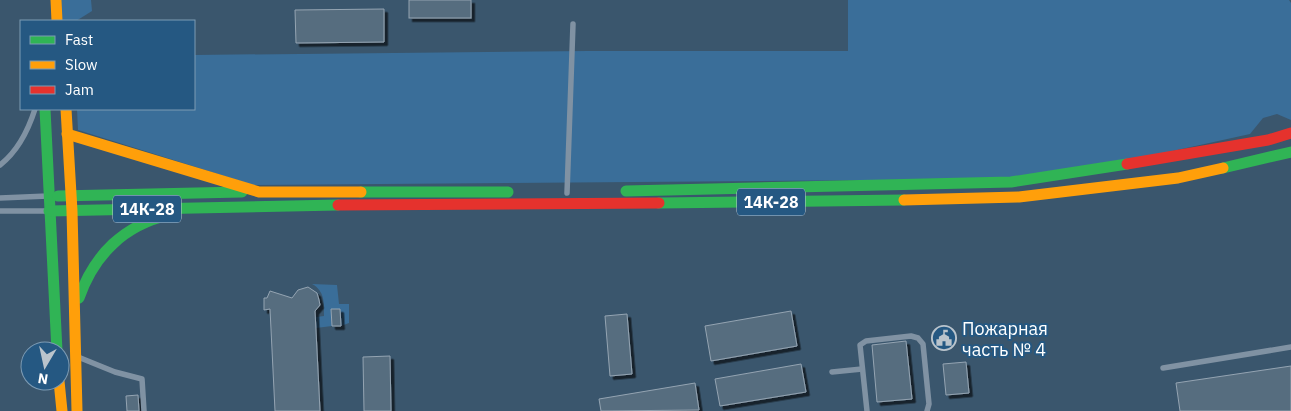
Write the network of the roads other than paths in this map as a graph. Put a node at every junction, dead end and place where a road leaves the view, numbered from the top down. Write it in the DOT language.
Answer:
graph roads {
  1 [pos="45,0"];
  2 [pos="56,0"];
  3 [pos="45,20"];
  4 [pos="57,20"];
  5 [pos="573,24"];
  6 [pos="35,110"];
  7 [pos="45,110"];
  8 [pos="66,110"];
  9 [pos="1291,132"];
  10 [pos="67,134"];
  11 [pos="1291,152"];
  12 [pos="0,166"];
  13 [pos="259,192"];
  14 [pos="567,193"];
  15 [pos="70,195"];
  16 [pos="48,196"];
  17 [pos="0,198"];
  18 [pos="246,205"];
  19 [pos="0,211"];
  20 [pos="49,211"];
  21 [pos="72,211"];
  22 [pos="75,311"];
  23 [pos="56,341"];
  24 [pos="1291,347"];
  25 [pos="75,356"];
  26 [pos="1163,368"];
  27 [pos="862,369"];
  28 [pos="832,372"];
  29 [pos="60,391"];
  30 [pos="62,411"];
  31 [pos="77,411"];
  32 [pos="144,411"];
  33 [pos="867,411"];
  34 [pos="927,411"];
  1 -- 3 [label="main road"];
  2 -- 4 [label="main road"];
  5 -- 14 [label="lane"];
  6 -- 12 [label="lane"];
  7 -- 16 [label="main road"];
  8 -- 10 [label="main road"];
  9 -- 14 [label="main road, 14К-28"];
  10 -- 13 [label="main road"];
  10 -- 15 [label="main road"];
  11 -- 18 [label="main road, 14К-28"];
  13 -- 14 [label="main road, 14К-28"];
  13 -- 15 [label="main road, 14К-28"];
  15 -- 16 [label="main road, 14К-28"];
  15 -- 21 [label="main road"];
  16 -- 17 [label="lane"];
  16 -- 20 [label="main road"];
  18 -- 21 [label="main road, 14К-28"];
  18 -- 22 [label="main road"];
  19 -- 20 [label="lane"];
  20 -- 21 [label="main road, 14К-28"];
  20 -- 23 [label="main road"];
  21 -- 22 [label="main road"];
  22 -- 25 [label="main road"];
  24 -- 26 [label="lane"];
  25 -- 31 [label="main road"];
  25 -- 32 [label="lane"];
  27 -- 28 [label="lane"];
  27 -- 33 [label="lane"];
  27 -- 34 [label="lane"];
  29 -- 30 [label="main road"];
}
